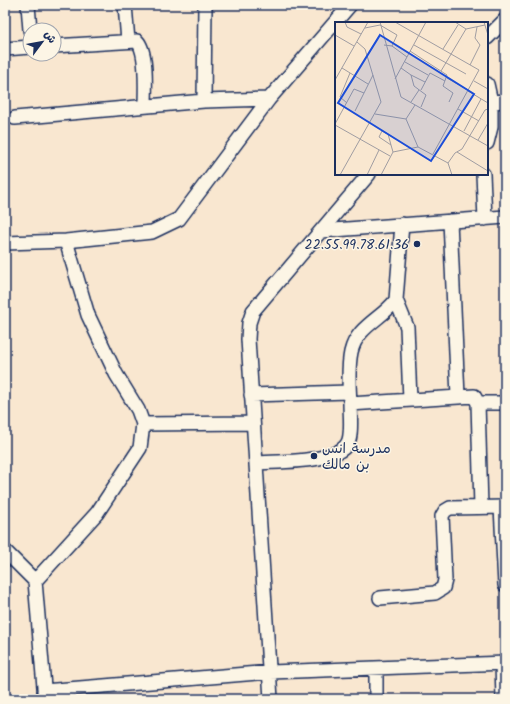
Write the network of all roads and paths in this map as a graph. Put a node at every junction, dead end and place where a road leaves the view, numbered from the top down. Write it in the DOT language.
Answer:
graph roads {
  1 [pos="28,5"];
  2 [pos="125,5"];
  3 [pos="205,5"];
  4 [pos="350,5"];
  5 [pos="505,20"];
  6 [pos="29,22"];
  7 [pos="335,22"];
  8 [pos="335,22"];
  9 [pos="488,37"];
  10 [pos="128,41"];
  11 [pos="62,45"];
  12 [pos="22,48"];
  13 [pos="5,49"];
  14 [pos="488,88"];
  15 [pos="269,99"];
  16 [pos="204,101"];
  17 [pos="505,101"];
  18 [pos="491,102"];
  19 [pos="146,106"];
  20 [pos="15,118"];
  21 [pos="488,139"];
  22 [pos="368,175"];
  23 [pos="483,175"];
  24 [pos="505,218"];
  25 [pos="485,219"];
  26 [pos="450,221"];
  27 [pos="402,224"];
  28 [pos="321,230"];
  29 [pos="66,241"];
  30 [pos="5,242"];
  31 [pos="396,300"];
  32 [pos="251,395"];
  33 [pos="458,396"];
  34 [pos="349,398"];
  35 [pos="410,400"];
  36 [pos="478,403"];
  37 [pos="505,403"];
  38 [pos="253,423"];
  39 [pos="143,424"];
  40 [pos="256,462"];
  41 [pos="482,507"];
  42 [pos="503,507"];
  43 [pos="5,551"];
  44 [pos="35,581"];
  45 [pos="505,585"];
  46 [pos="380,598"];
  47 [pos="503,663"];
  48 [pos="376,668"];
  49 [pos="270,672"];
  50 [pos="44,695"];
  51 [pos="271,699"];
  52 [pos="376,699"];
  53 [pos="503,699"];
  1 -- 6 [label="street"];
  2 -- 10 [label="street"];
  3 -- 16 [label="street"];
  4 -- 8 [label="street"];
  5 -- 9 [label="street"];
  7 -- 15 [label="street"];
  10 -- 11 [label="street"];
  10 -- 19 [label="street"];
  12 -- 13 [label="street"];
  14 -- 18 [label="street"];
  15 -- 16 [label="street"];
  15 -- 29 [label="street"];
  16 -- 19 [label="street"];
  17 -- 18 [label="street"];
  18 -- 21 [label="street"];
  19 -- 20 [label="street"];
  22 -- 28 [label="street"];
  23 -- 25 [label="street"];
  24 -- 25 [label="street"];
  25 -- 26 [label="street"];
  26 -- 27 [label="street"];
  26 -- 33 [label="street"];
  27 -- 28 [label="street"];
  27 -- 31 [label="street"];
  28 -- 32 [label="street"];
  29 -- 30 [label="street"];
  29 -- 39 [label="street"];
  31 -- 34 [label="street"];
  31 -- 35 [label="street"];
  32 -- 34 [label="street"];
  32 -- 38 [label="street"];
  33 -- 35 [label="street"];
  33 -- 36 [label="street"];
  34 -- 35 [label="street"];
  34 -- 40 [label="street"];
  36 -- 37 [label="street"];
  36 -- 41 [label="street"];
  38 -- 39 [label="street"];
  38 -- 40 [label="street"];
  39 -- 44 [label="street"];
  40 -- 49 [label="street"];
  41 -- 42 [label="street"];
  41 -- 46 [label="street"];
  42 -- 45 [label="street"];
  43 -- 44 [label="street"];
  44 -- 50 [label="street"];
  47 -- 48 [label="street"];
  47 -- 53 [label="street"];
  48 -- 49 [label="street"];
  48 -- 52 [label="street"];
  49 -- 50 [label="street"];
  49 -- 51 [label="street"];
}
